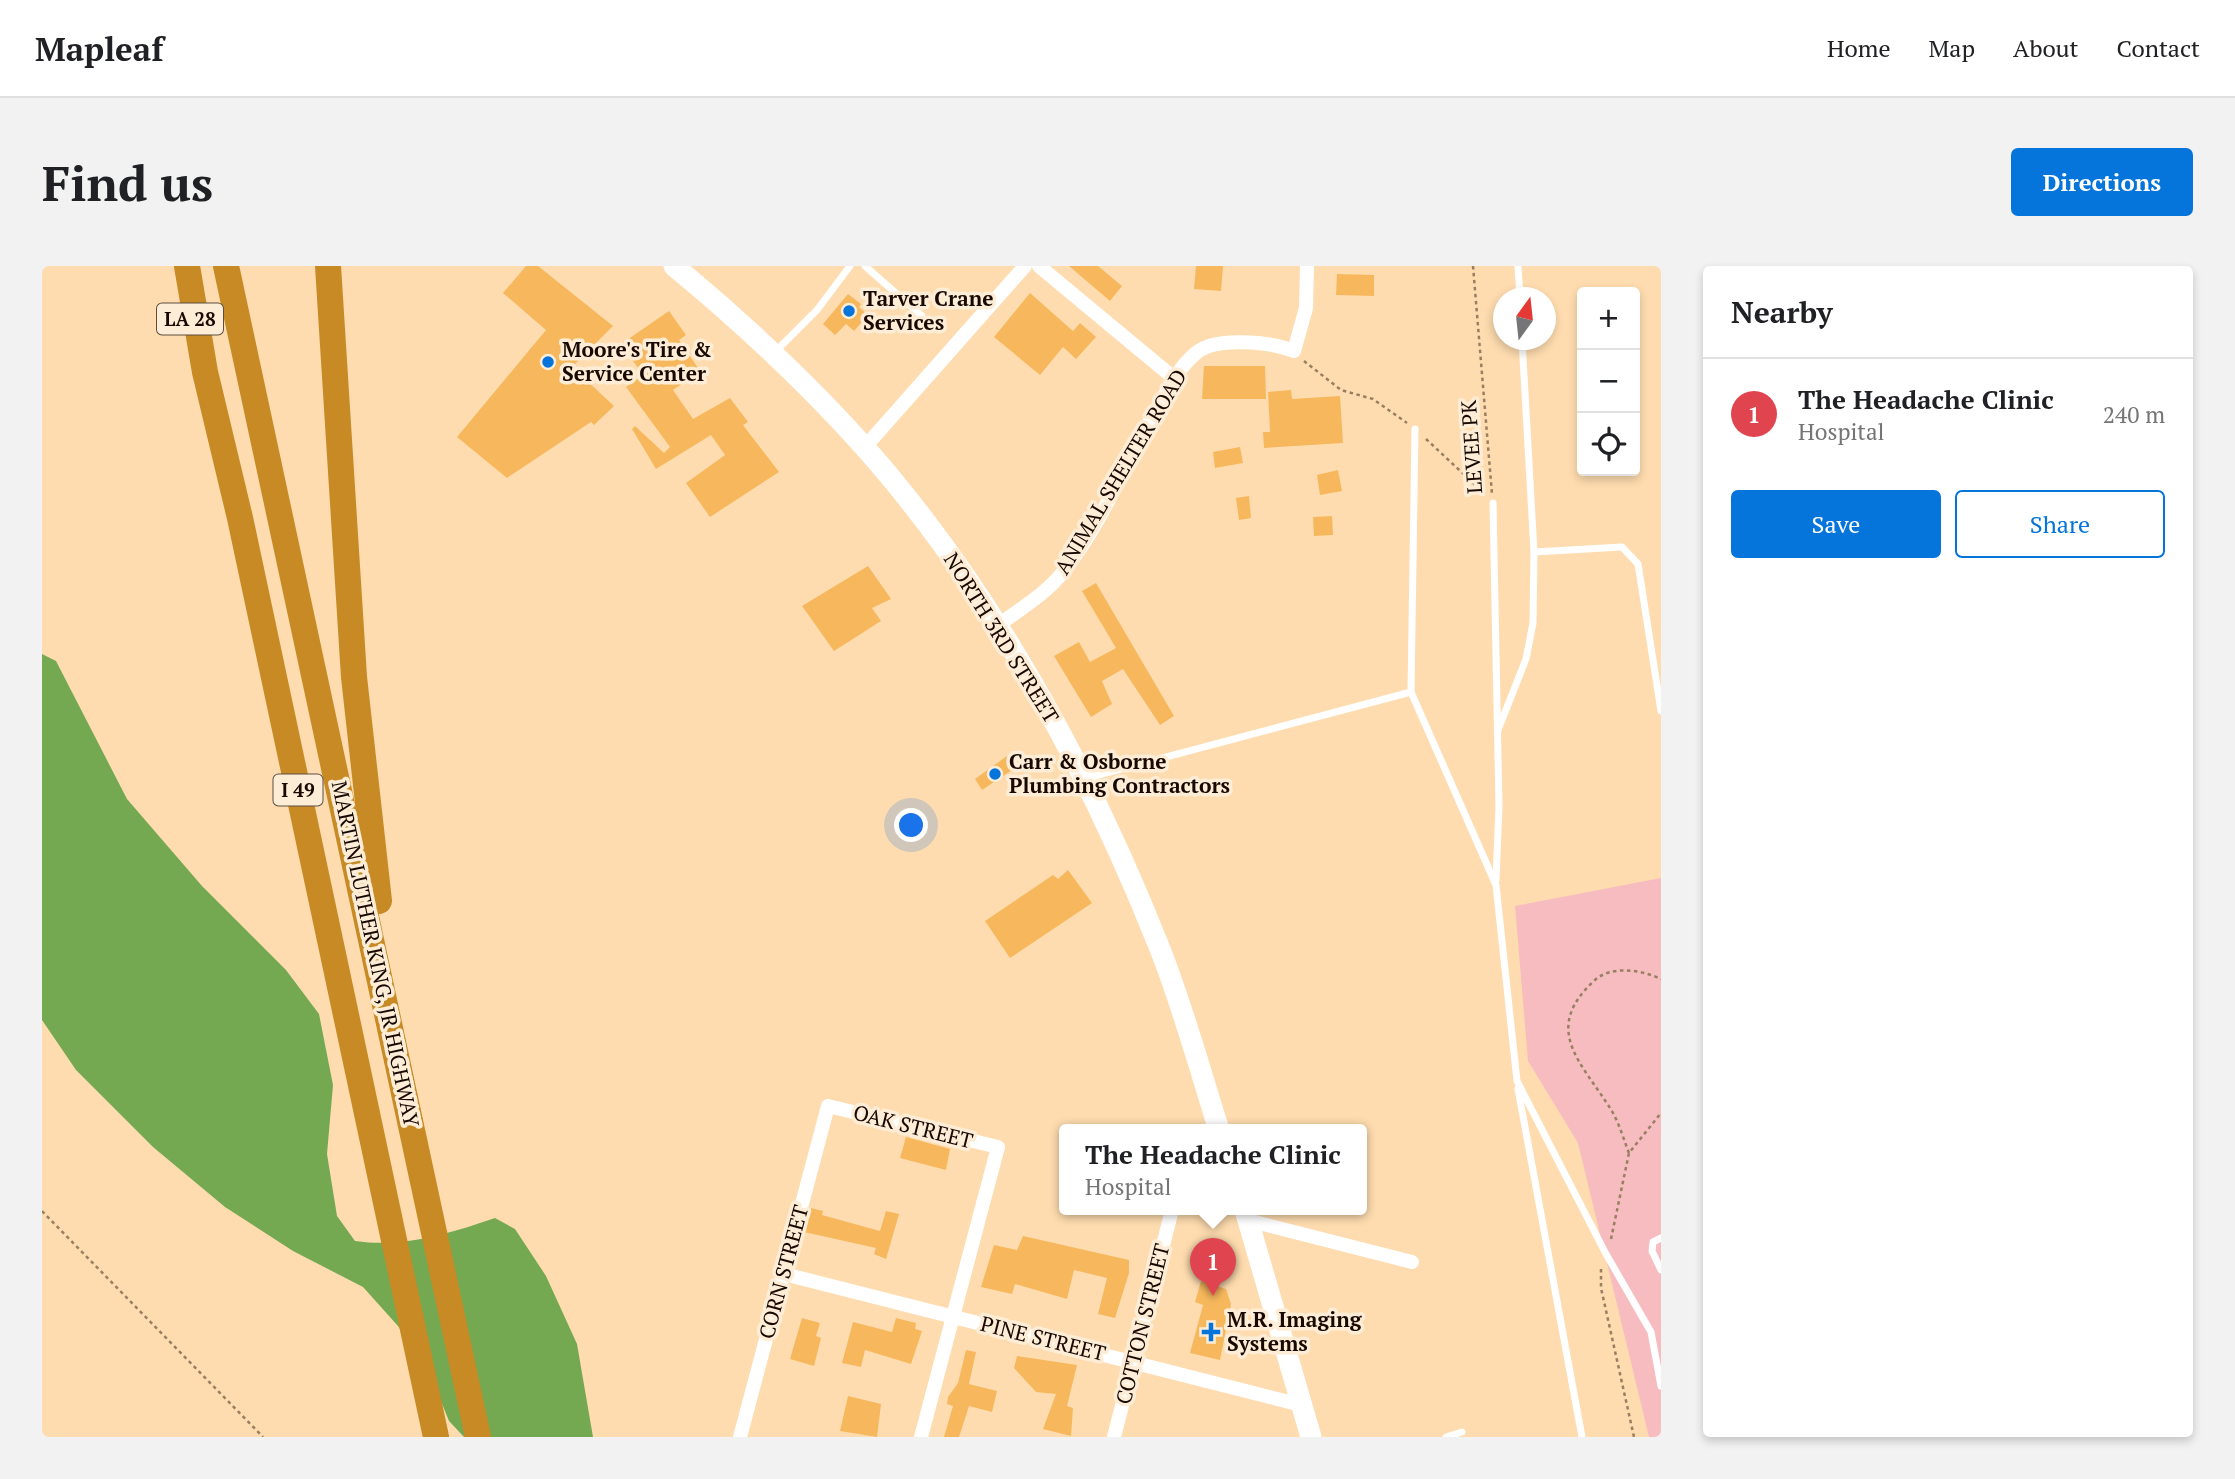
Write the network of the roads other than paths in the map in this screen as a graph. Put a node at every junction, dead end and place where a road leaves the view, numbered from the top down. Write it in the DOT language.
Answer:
graph roads {
  1 [pos="175,266"];
  2 [pos="187,266"];
  3 [pos="226,266"];
  4 [pos="328,266"];
  5 [pos="674,266"];
  6 [pos="850,266"];
  7 [pos="865,266"];
  8 [pos="1025,266"];
  9 [pos="1039,266"];
  10 [pos="1307,266"];
  11 [pos="1518,266"];
  12 [pos="1519,287"];
  13 [pos="922,316"];
  14 [pos="1523,350"];
  15 [pos="772,355"];
  16 [pos="205,372"];
  17 [pos="1175,379"];
  18 [pos="1415,429"];
  19 [pos="865,447"];
  20 [pos="1493,503"];
  21 [pos="1534,552"];
  22 [pos="997,626"];
  23 [pos="1411,692"];
  24 [pos="1661,711"];
  25 [pos="1498,730"];
  26 [pos="1083,779"];
  27 [pos="1496,885"];
  28 [pos="393,1032"];
  29 [pos="1517,1081"];
  30 [pos="828,1106"];
  31 [pos="1217,1124"];
  32 [pos="1171,1215"];
  33 [pos="1246,1215"];
  34 [pos="1661,1238"];
  35 [pos="1412,1262"];
  36 [pos="1661,1270"];
  37 [pos="784,1274"];
  38 [pos="954,1316"];
  39 [pos="1661,1330"];
  40 [pos="1651,1332"];
  41 [pos="413,1336"];
  42 [pos="1133,1362"];
  43 [pos="1661,1386"];
  44 [pos="1301,1405"];
  45 [pos="1462,1432"];
  46 [pos="428,1437"];
  47 [pos="436,1437"];
  48 [pos="478,1437"];
  49 [pos="740,1437"];
  50 [pos="920,1437"];
  51 [pos="1114,1437"];
  52 [pos="1311,1437"];
  53 [pos="1446,1437"];
  54 [pos="1582,1437"];
  1 -- 16 [label="highway, LA 28"];
  2 -- 16 [label="highway, MARTIN LUTHER KING, JR HIGHWAY / I 49"];
  3 -- 28 [label="highway, MARTIN LUTHER KING, JR HIGHWAY / I 49"];
  4 -- 28 [label="highway"];
  5 -- 15 [label="main road, NORTH 3RD STREET"];
  6 -- 15 [label="lane"];
  7 -- 13 [label="lane"];
  8 -- 19 [label="street"];
  9 -- 17 [label="street"];
  10 -- 17 [label="street, ANIMAL SHELTER ROAD"];
  11 -- 12 [label="lane"];
  14 -- 21 [label="lane"];
  15 -- 19 [label="main road, NORTH 3RD STREET"];
  16 -- 41 [label="highway, MARTIN LUTHER KING, JR HIGHWAY / I 49"];
  17 -- 22 [label="street, ANIMAL SHELTER ROAD"];
  18 -- 23 [label="lane"];
  19 -- 22 [label="main road, NORTH 3RD STREET"];
  20 -- 25 [label="lane"];
  21 -- 24 [label="lane"];
  21 -- 25 [label="lane"];
  22 -- 26 [label="main road, NORTH 3RD STREET"];
  23 -- 26 [label="lane"];
  23 -- 27 [label="lane"];
  25 -- 27 [label="lane"];
  26 -- 31 [label="main road, NORTH 3RD STREET"];
  27 -- 29 [label="lane"];
  28 -- 48 [label="highway, MARTIN LUTHER KING, JR HIGHWAY / I 49"];
  29 -- 40 [label="lane"];
  29 -- 54 [label="lane"];
  30 -- 37 [label="street, CORN STREET"];
  30 -- 38 [label="street, OAK STREET"];
  32 -- 42 [label="street, COTTON STREET"];
  33 -- 35 [label="street"];
  33 -- 44 [label="main road"];
  34 -- 36 [label="lane"];
  37 -- 38 [label="street, PINE STREET"];
  37 -- 49 [label="street, CORN STREET"];
  38 -- 42 [label="street, PINE STREET"];
  38 -- 50 [label="street"];
  39 -- 40 [label="lane"];
  40 -- 43 [label="lane"];
  41 -- 46 [label="highway"];
  41 -- 47 [label="highway, MARTIN LUTHER KING, JR HIGHWAY / I 49"];
  42 -- 44 [label="street, PINE STREET"];
  42 -- 51 [label="street, COTTON STREET"];
  44 -- 52 [label="main road"];
  45 -- 53 [label="lane"];
}
